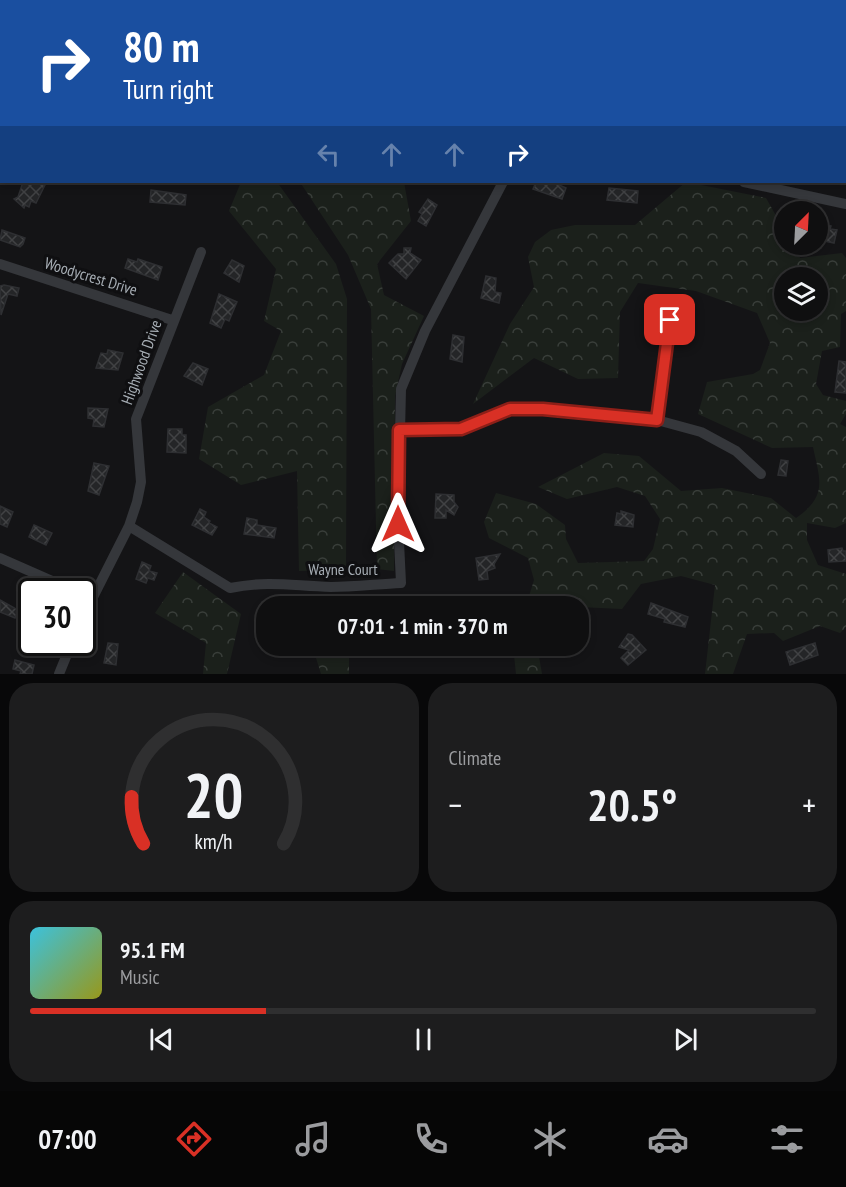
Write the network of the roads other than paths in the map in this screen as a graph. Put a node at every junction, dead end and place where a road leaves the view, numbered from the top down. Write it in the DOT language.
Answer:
graph roads {
  1 [pos="501,183"];
  2 [pos="749,183"];
  3 [pos="846,204"];
  4 [pos="201,252"];
  5 [pos="0,264"];
  6 [pos="172,320"];
  7 [pos="670,320"];
  8 [pos="657,420"];
  9 [pos="399,430"];
  10 [pos="762,474"];
  11 [pos="129,526"];
  12 [pos="0,558"];
  13 [pos="45,578"];
  14 [pos="96,581"];
  15 [pos="66,656"];
  16 [pos="59,674"];
  1 -- 9 [label="street, Wayne Court"];
  2 -- 3 [label="street"];
  4 -- 6 [label="street, Highwood Drive"];
  5 -- 6 [label="street, Woodycrest Drive"];
  6 -- 11 [label="street, Highwood Drive"];
  7 -- 8 [label="street"];
  8 -- 9 [label="street"];
  8 -- 10 [label="street"];
  9 -- 11 [label="street, Wayne Court"];
  11 -- 14 [label="street, Highwood Drive"];
  12 -- 13 [label="street"];
  15 -- 16 [label="street"];
}
